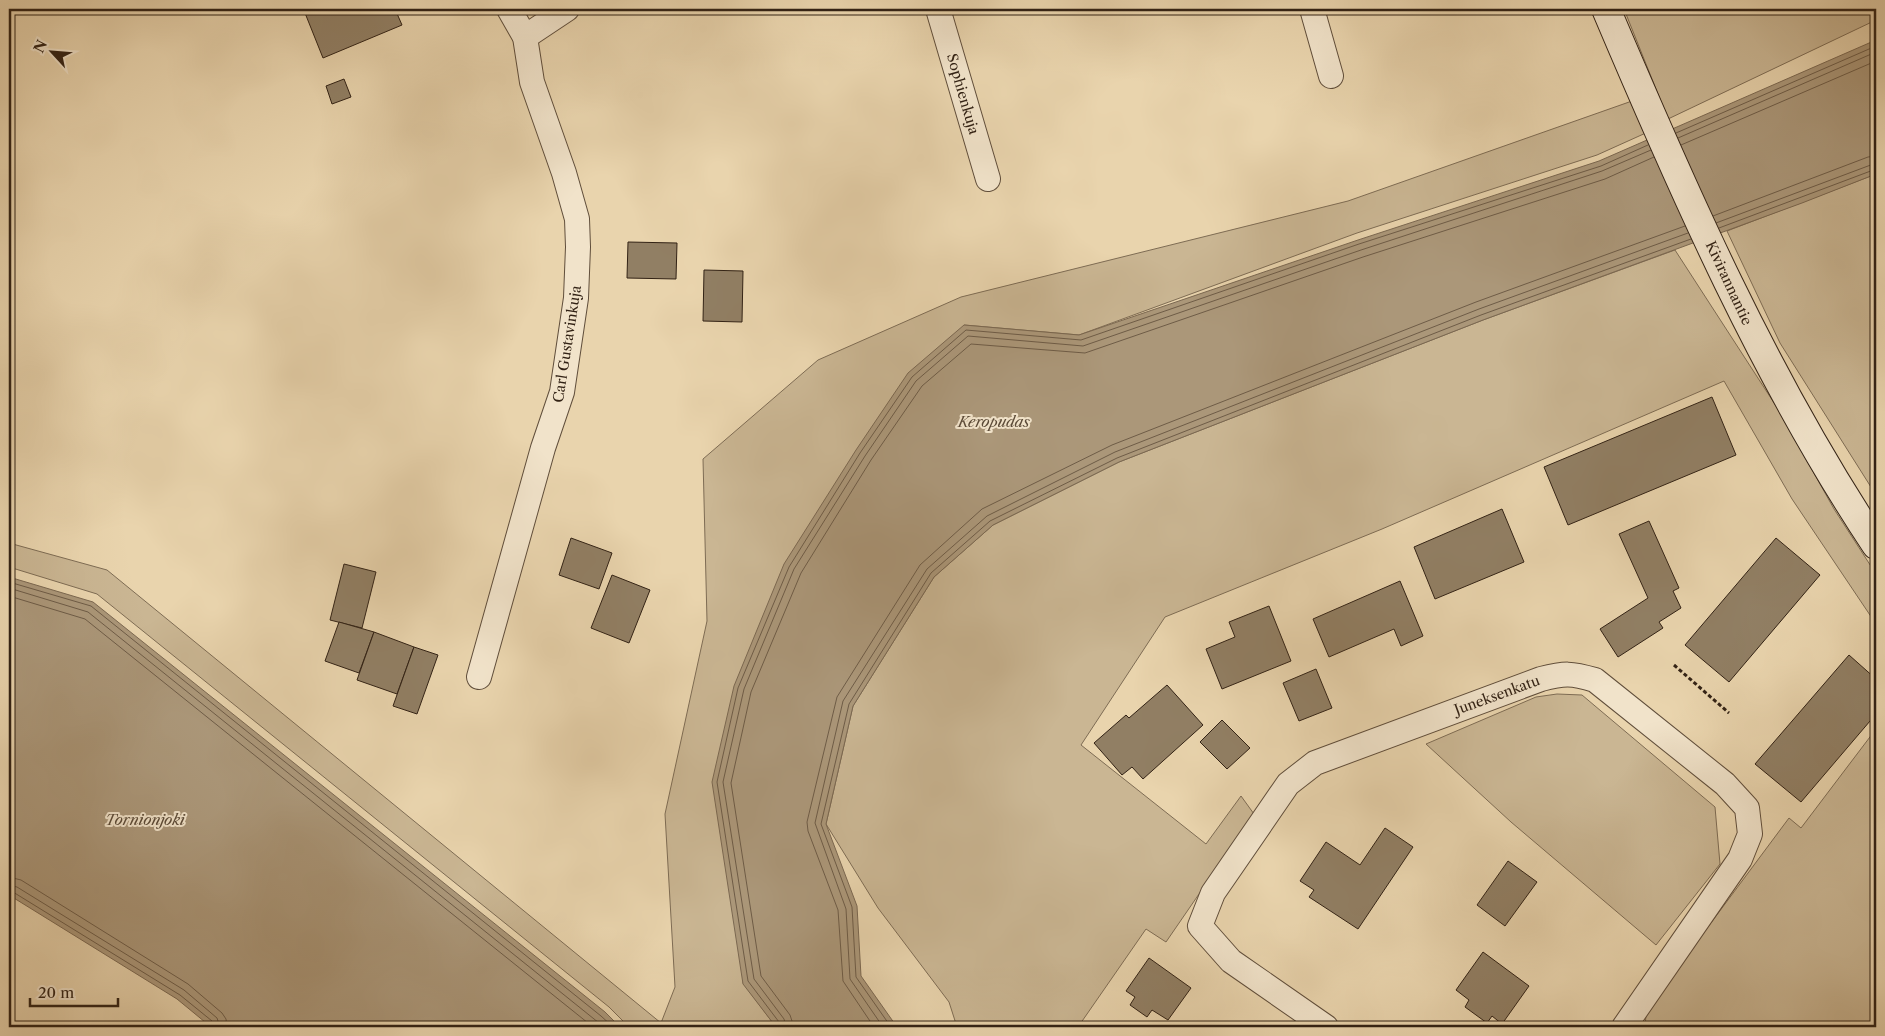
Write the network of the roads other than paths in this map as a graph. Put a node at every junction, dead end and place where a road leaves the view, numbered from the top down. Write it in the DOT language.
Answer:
graph roads {
  1 [pos="509,9"];
  2 [pos="567,9"];
  3 [pos="938,9"];
  4 [pos="1312,9"];
  5 [pos="1606,9"];
  6 [pos="525,37"];
  7 [pos="1331,76"];
  8 [pos="988,179"];
  9 [pos="1876,545"];
  10 [pos="479,677"];
  11 [pos="1326,1027"];
  12 [pos="1624,1027"];
  1 -- 6 [label="street"];
  2 -- 6 [label="street"];
  3 -- 8 [label="street, Sophienkuja"];
  4 -- 7 [label="street"];
  5 -- 9 [label="street, Kivirannantie"];
  6 -- 10 [label="street, Carl Gustavinkuja"];
  11 -- 12 [label="street, Juneksenkatu"];
}
